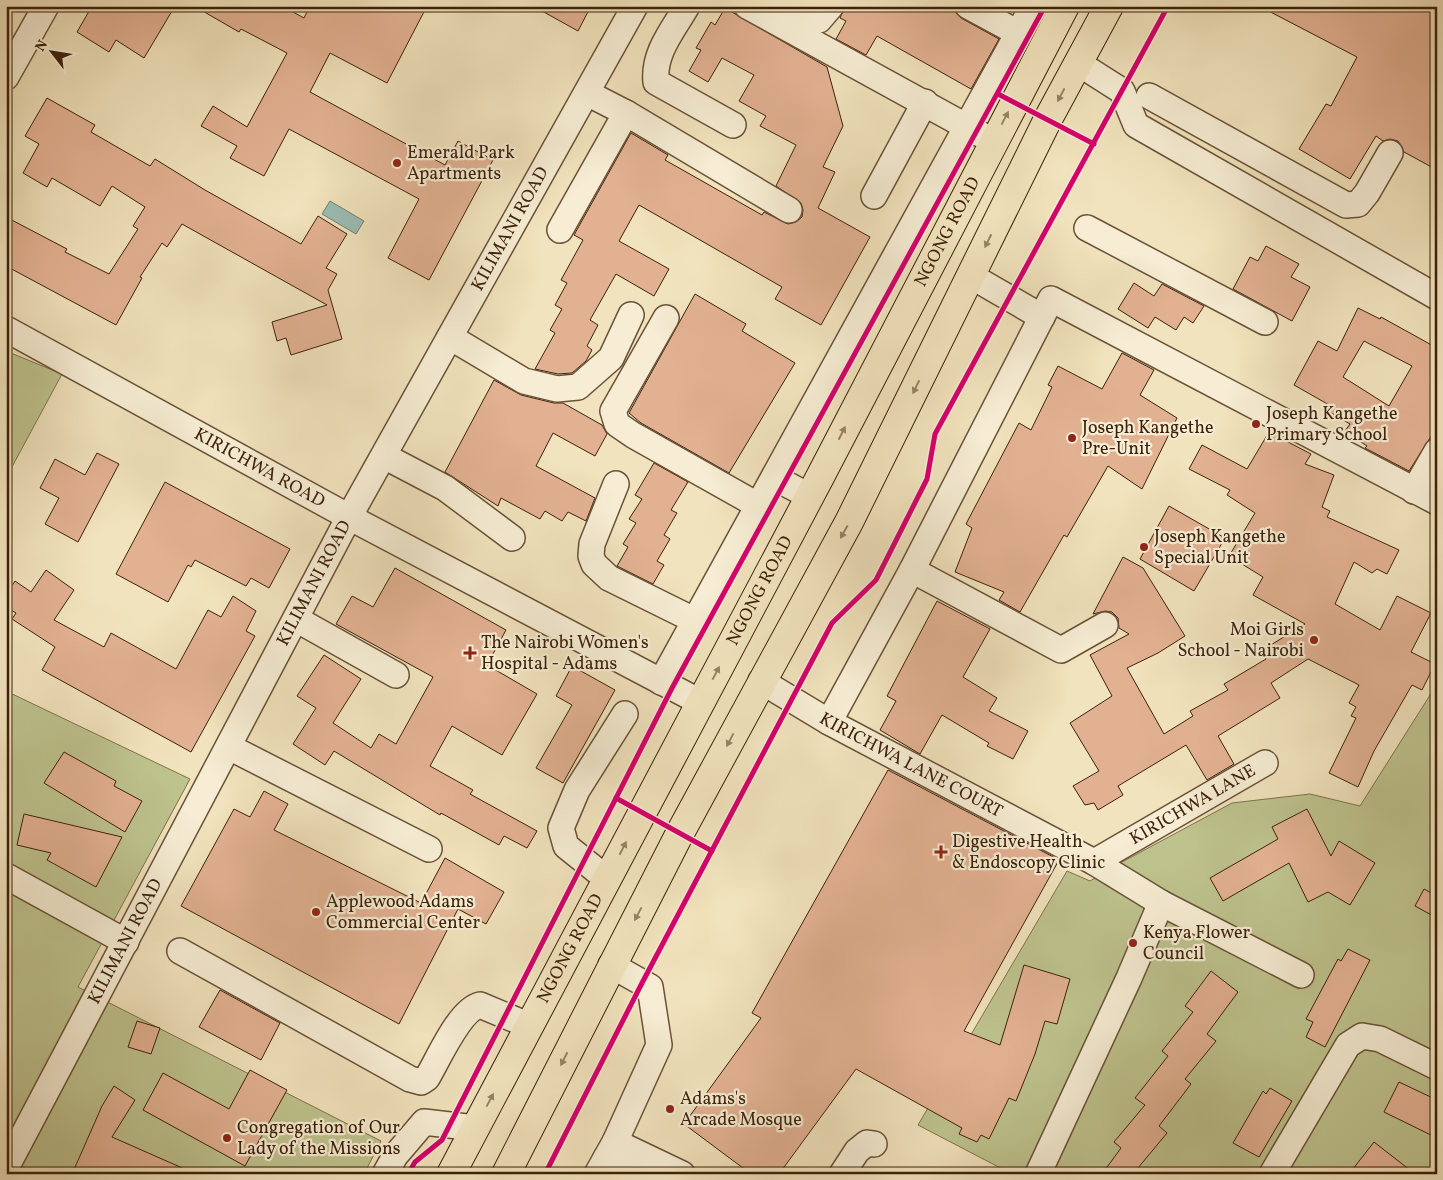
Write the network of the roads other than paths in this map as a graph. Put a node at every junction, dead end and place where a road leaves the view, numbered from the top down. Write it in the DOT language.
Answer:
graph roads {
  1 [pos="46,6"];
  2 [pos="635,6"];
  3 [pos="687,6"];
  4 [pos="747,6"];
  5 [pos="783,6"];
  6 [pos="831,6"];
  7 [pos="968,6"];
  8 [pos="1033,6"];
  9 [pos="1065,6"];
  10 [pos="1109,6"];
  11 [pos="1018,33"];
  12 [pos="1078,63"];
  13 [pos="6,78"];
  14 [pos="587,93"];
  15 [pos="1149,96"];
  16 [pos="924,102"];
  17 [pos="626,113"];
  18 [pos="733,125"];
  19 [pos="967,127"];
  20 [pos="993,142"];
  21 [pos="1390,153"];
  22 [pos="874,196"];
  23 [pos="788,210"];
  24 [pos="1087,228"];
  25 [pos="560,230"];
  26 [pos="971,276"];
  27 [pos="1437,297"];
  28 [pos="631,314"];
  29 [pos="1042,317"];
  30 [pos="666,318"];
  31 [pos="1265,322"];
  32 [pos="6,329"];
  33 [pos="450,337"];
  34 [pos="1437,451"];
  35 [pos="384,456"];
  36 [pos="775,478"];
  37 [pos="616,484"];
  38 [pos="1414,491"];
  39 [pos="809,496"];
  40 [pos="1437,502"];
  41 [pos="759,506"];
  42 [pos="349,517"];
  43 [pos="512,538"];
  44 [pos="912,570"];
  45 [pos="296,619"];
  46 [pos="696,621"];
  47 [pos="1105,625"];
  48 [pos="396,675"];
  49 [pos="762,681"];
  50 [pos="661,682"];
  51 [pos="700,702"];
  52 [pos="625,714"];
  53 [pos="829,722"];
  54 [pos="228,747"];
  55 [pos="1265,763"];
  56 [pos="429,849"];
  57 [pos="1094,862"];
  58 [pos="6,876"];
  59 [pos="607,879"];
  60 [pos="1161,903"];
  61 [pos="126,942"];
  62 [pos="180,951"];
  63 [pos="611,965"];
  64 [pos="1301,975"];
  65 [pos="530,1026"];
  66 [pos="1437,1067"];
  67 [pos="475,1128"];
  68 [pos="874,1144"];
  69 [pos="606,1158"];
  70 [pos="6,1168"];
  71 [pos="385,1174"];
  72 [pos="451,1174"];
  73 [pos="506,1174"];
  74 [pos="629,1174"];
  75 [pos="682,1174"];
  76 [pos="842,1174"];
  77 [pos="1038,1174"];
  78 [pos="1272,1174"];
  1 -- 13 [label="street"];
  2 -- 14 [label="street, KILIMANI ROAD"];
  3 -- 18 [label="street"];
  4 -- 16 [label="street"];
  5 -- 6 [label="street"];
  7 -- 11 [label="street"];
  8 -- 11 [label="street"];
  20 -- 9 [label="main road, NGONG ROAD, one-way"];
  10 -- 12 [label="main road"];
  11 -- 19 [label="street"];
  12 -- 26 [label="main road, one-way"];
  12 -- 27 [label="street"];
  14 -- 17 [label="street"];
  14 -- 33 [label="street, KILIMANI ROAD"];
  15 -- 21 [label="street"];
  16 -- 19 [label="street"];
  16 -- 22 [label="street"];
  17 -- 23 [label="street"];
  17 -- 25 [label="street"];
  19 -- 20 [label="street"];
  19 -- 36 [label="street"];
  39 -- 20 [label="main road, NGONG ROAD, one-way"];
  24 -- 31 [label="street"];
  26 -- 29 [label="street"];
  26 -- 49 [label="main road, one-way"];
  28 -- 33 [label="street"];
  29 -- 38 [label="street"];
  29 -- 44 [label="street"];
  30 -- 41 [label="street"];
  32 -- 42 [label="street, KIRICHWA ROAD"];
  33 -- 35 [label="street, KILIMANI ROAD"];
  34 -- 38 [label="street"];
  35 -- 42 [label="street, KILIMANI ROAD"];
  35 -- 43 [label="street"];
  36 -- 39 [label="street"];
  36 -- 41 [label="street"];
  37 -- 46 [label="street"];
  38 -- 40 [label="street"];
  51 -- 39 [label="main road, NGONG ROAD, one-way"];
  41 -- 46 [label="street"];
  42 -- 45 [label="street, KILIMANI ROAD"];
  42 -- 50 [label="street, KIRICHWA ROAD"];
  44 -- 47 [label="street"];
  44 -- 53 [label="street"];
  45 -- 48 [label="street"];
  45 -- 54 [label="street, KILIMANI ROAD"];
  46 -- 50 [label="street"];
  49 -- 53 [label="street, KIRICHWA LANE COURT"];
  49 -- 63 [label="main road, one-way"];
  50 -- 51 [label="street, KIRICHWA ROAD"];
  59 -- 51 [label="main road, NGONG ROAD, one-way"];
  52 -- 59 [label="street"];
  53 -- 57 [label="street, KIRICHWA LANE COURT"];
  54 -- 56 [label="street"];
  54 -- 61 [label="street, KILIMANI ROAD"];
  55 -- 57 [label="street, KIRICHWA LANE"];
  57 -- 60 [label="street, KIRICHWA LANE COURT"];
  58 -- 61 [label="street"];
  59 -- 65 [label="main road, NGONG ROAD"];
  60 -- 64 [label="street, KIRICHWA LANE COURT"];
  60 -- 77 [label="street"];
  61 -- 70 [label="street, KILIMANI ROAD"];
  62 -- 65 [label="street"];
  63 -- 69 [label="street"];
  63 -- 73 [label="main road, one-way"];
  67 -- 65 [label="main road, NGONG ROAD, one-way"];
  66 -- 78 [label="street"];
  67 -- 71 [label="street"];
  67 -- 72 [label="main road, NGONG ROAD"];
  68 -- 76 [label="street"];
  69 -- 74 [label="street"];
  69 -- 75 [label="street"];
}
